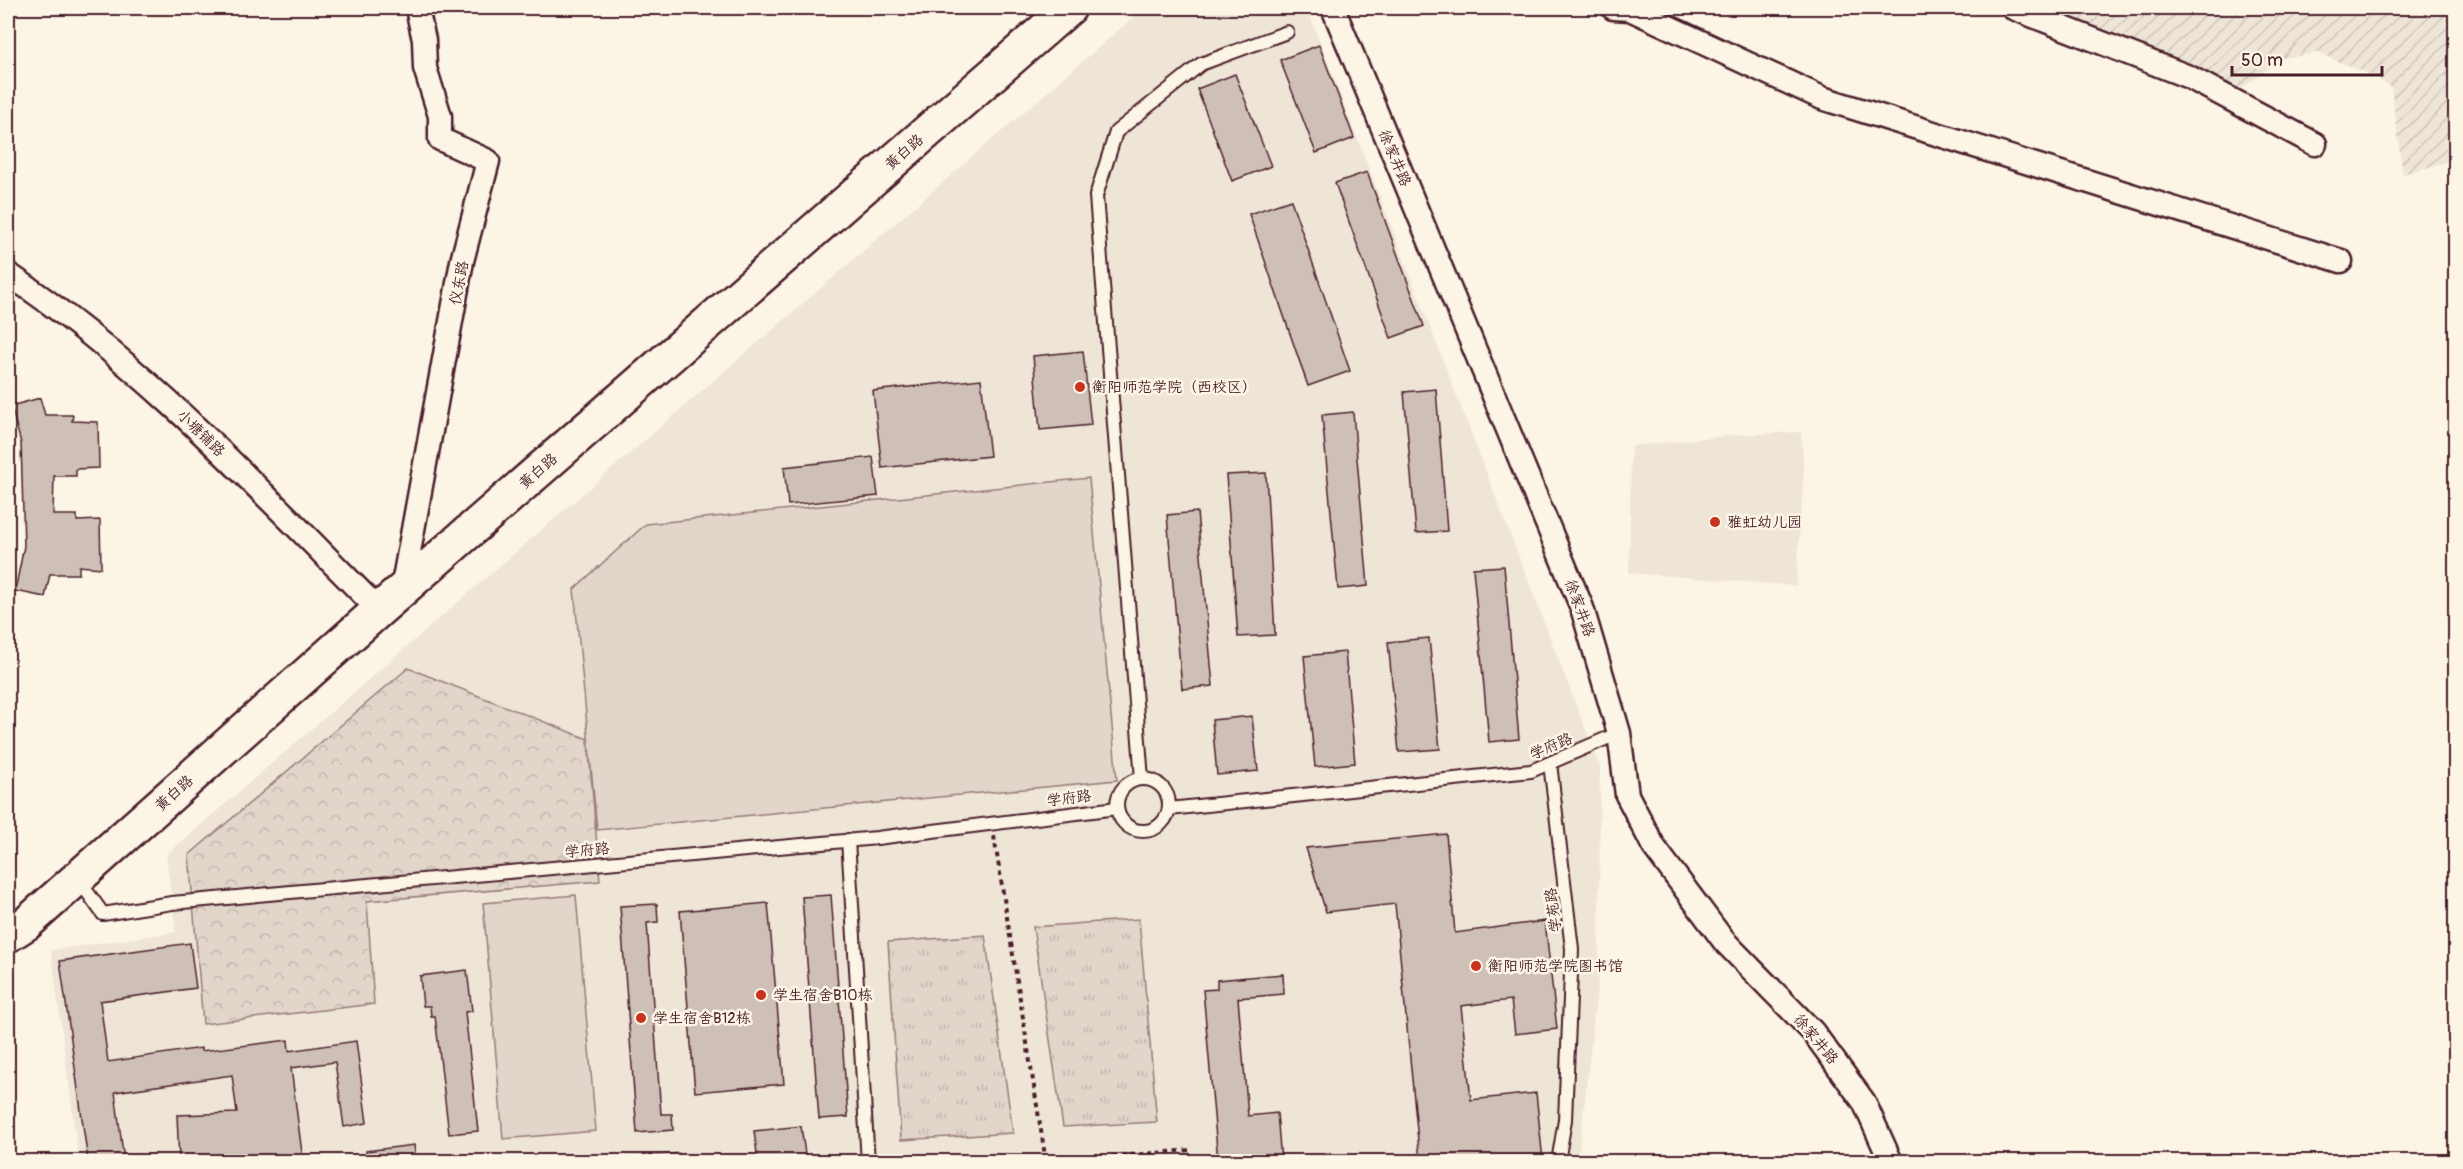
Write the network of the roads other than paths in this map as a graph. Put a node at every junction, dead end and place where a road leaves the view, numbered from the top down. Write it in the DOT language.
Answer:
graph roads {
  1 [pos="417,8"];
  2 [pos="1069,8"];
  3 [pos="1333,8"];
  4 [pos="1614,8"];
  5 [pos="2013,8"];
  6 [pos="1287,32"];
  7 [pos="2315,144"];
  8 [pos="2341,261"];
  9 [pos="8,274"];
  10 [pos="391,600"];
  11 [pos="1619,733"];
  12 [pos="1550,763"];
  13 [pos="1142,779"];
  14 [pos="1117,808"];
  15 [pos="1169,809"];
  16 [pos="848,840"];
  17 [pos="77,878"];
  18 [pos="8,935"];
  19 [pos="868,1161"];
  20 [pos="1558,1161"];
  21 [pos="1891,1161"];
  1 -- 10 [label="street, 仪东路"];
  2 -- 10 [label="main road, 黄白路"];
  3 -- 11 [label="street, 徐家井路"];
  4 -- 8 [label="street"];
  5 -- 7 [label="street"];
  6 -- 13 [label="lane"];
  9 -- 10 [label="street, 小塘铺路"];
  10 -- 17 [label="main road, 黄白路"];
  11 -- 12 [label="lane, 学府路"];
  11 -- 21 [label="street, 徐家井路"];
  12 -- 15 [label="lane, 学府路"];
  12 -- 20 [label="lane, 学苑路"];
  13 -- 14 [label="lane"];
  13 -- 15 [label="lane"];
  14 -- 15 [label="lane"];
  14 -- 16 [label="lane, 学府路"];
  16 -- 17 [label="lane, 学府路"];
  16 -- 19 [label="lane"];
  17 -- 18 [label="main road, 黄白路"];
}
